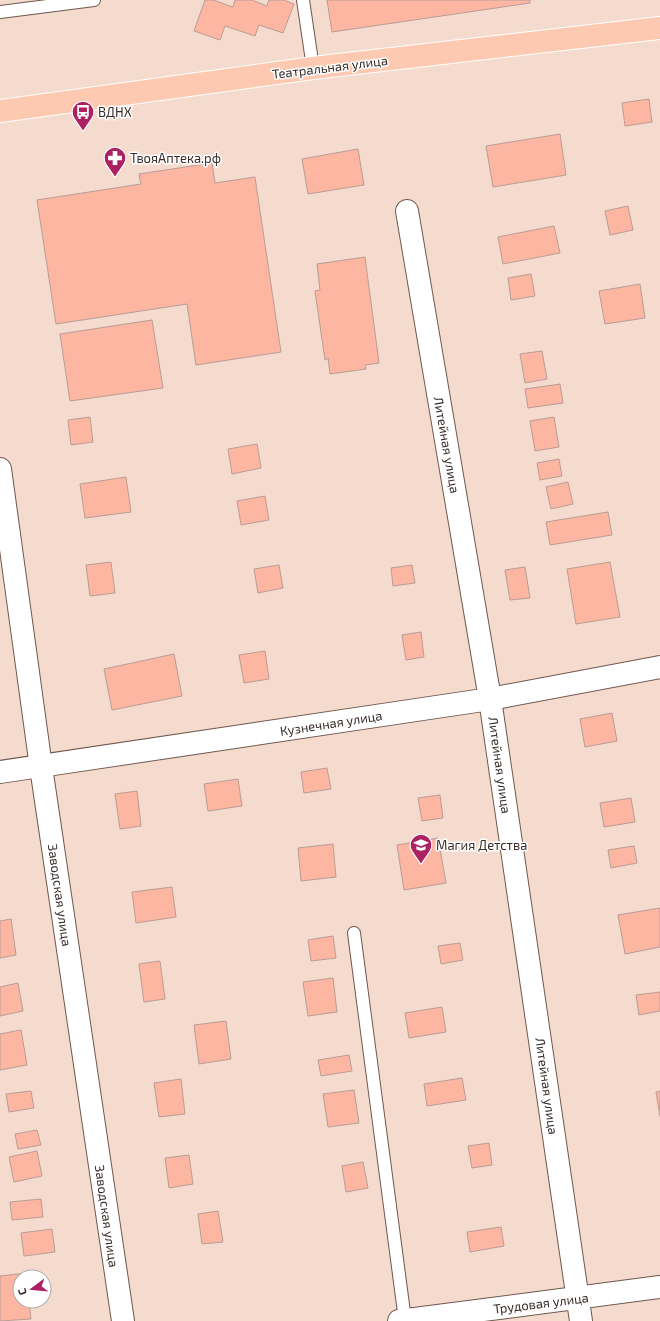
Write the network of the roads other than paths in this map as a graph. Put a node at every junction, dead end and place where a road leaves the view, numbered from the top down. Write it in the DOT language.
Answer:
graph roads {
  1 [pos="94,0"];
  2 [pos="303,0"];
  3 [pos="0,12"];
  4 [pos="660,28"];
  5 [pos="313,68"];
  6 [pos="0,111"];
  7 [pos="407,211"];
  8 [pos="0,469"];
  9 [pos="660,667"];
  10 [pos="490,699"];
  11 [pos="41,767"];
  12 [pos="0,772"];
  13 [pos="354,933"];
  14 [pos="660,1287"];
  15 [pos="579,1298"];
  16 [pos="123,1321"];
  17 [pos="402,1321"];
  18 [pos="582,1321"];
  1 -- 3 [label="lane"];
  2 -- 5 [label="lane"];
  4 -- 5 [label="main road, Театральная улица"];
  5 -- 6 [label="main road, Театральная улица"];
  7 -- 10 [label="street, Литейная улица"];
  8 -- 11 [label="street, Заводская улица"];
  9 -- 10 [label="street, Кузнечная улица"];
  10 -- 11 [label="street, Кузнечная улица"];
  10 -- 15 [label="street, Литейная улица"];
  11 -- 12 [label="street, Кузнечная улица"];
  11 -- 16 [label="street, Заводская улица"];
  13 -- 17 [label="lane"];
  14 -- 15 [label="street, Трудовая улица"];
  15 -- 17 [label="street, Трудовая улица"];
  15 -- 18 [label="street, Литейная улица"];
}
